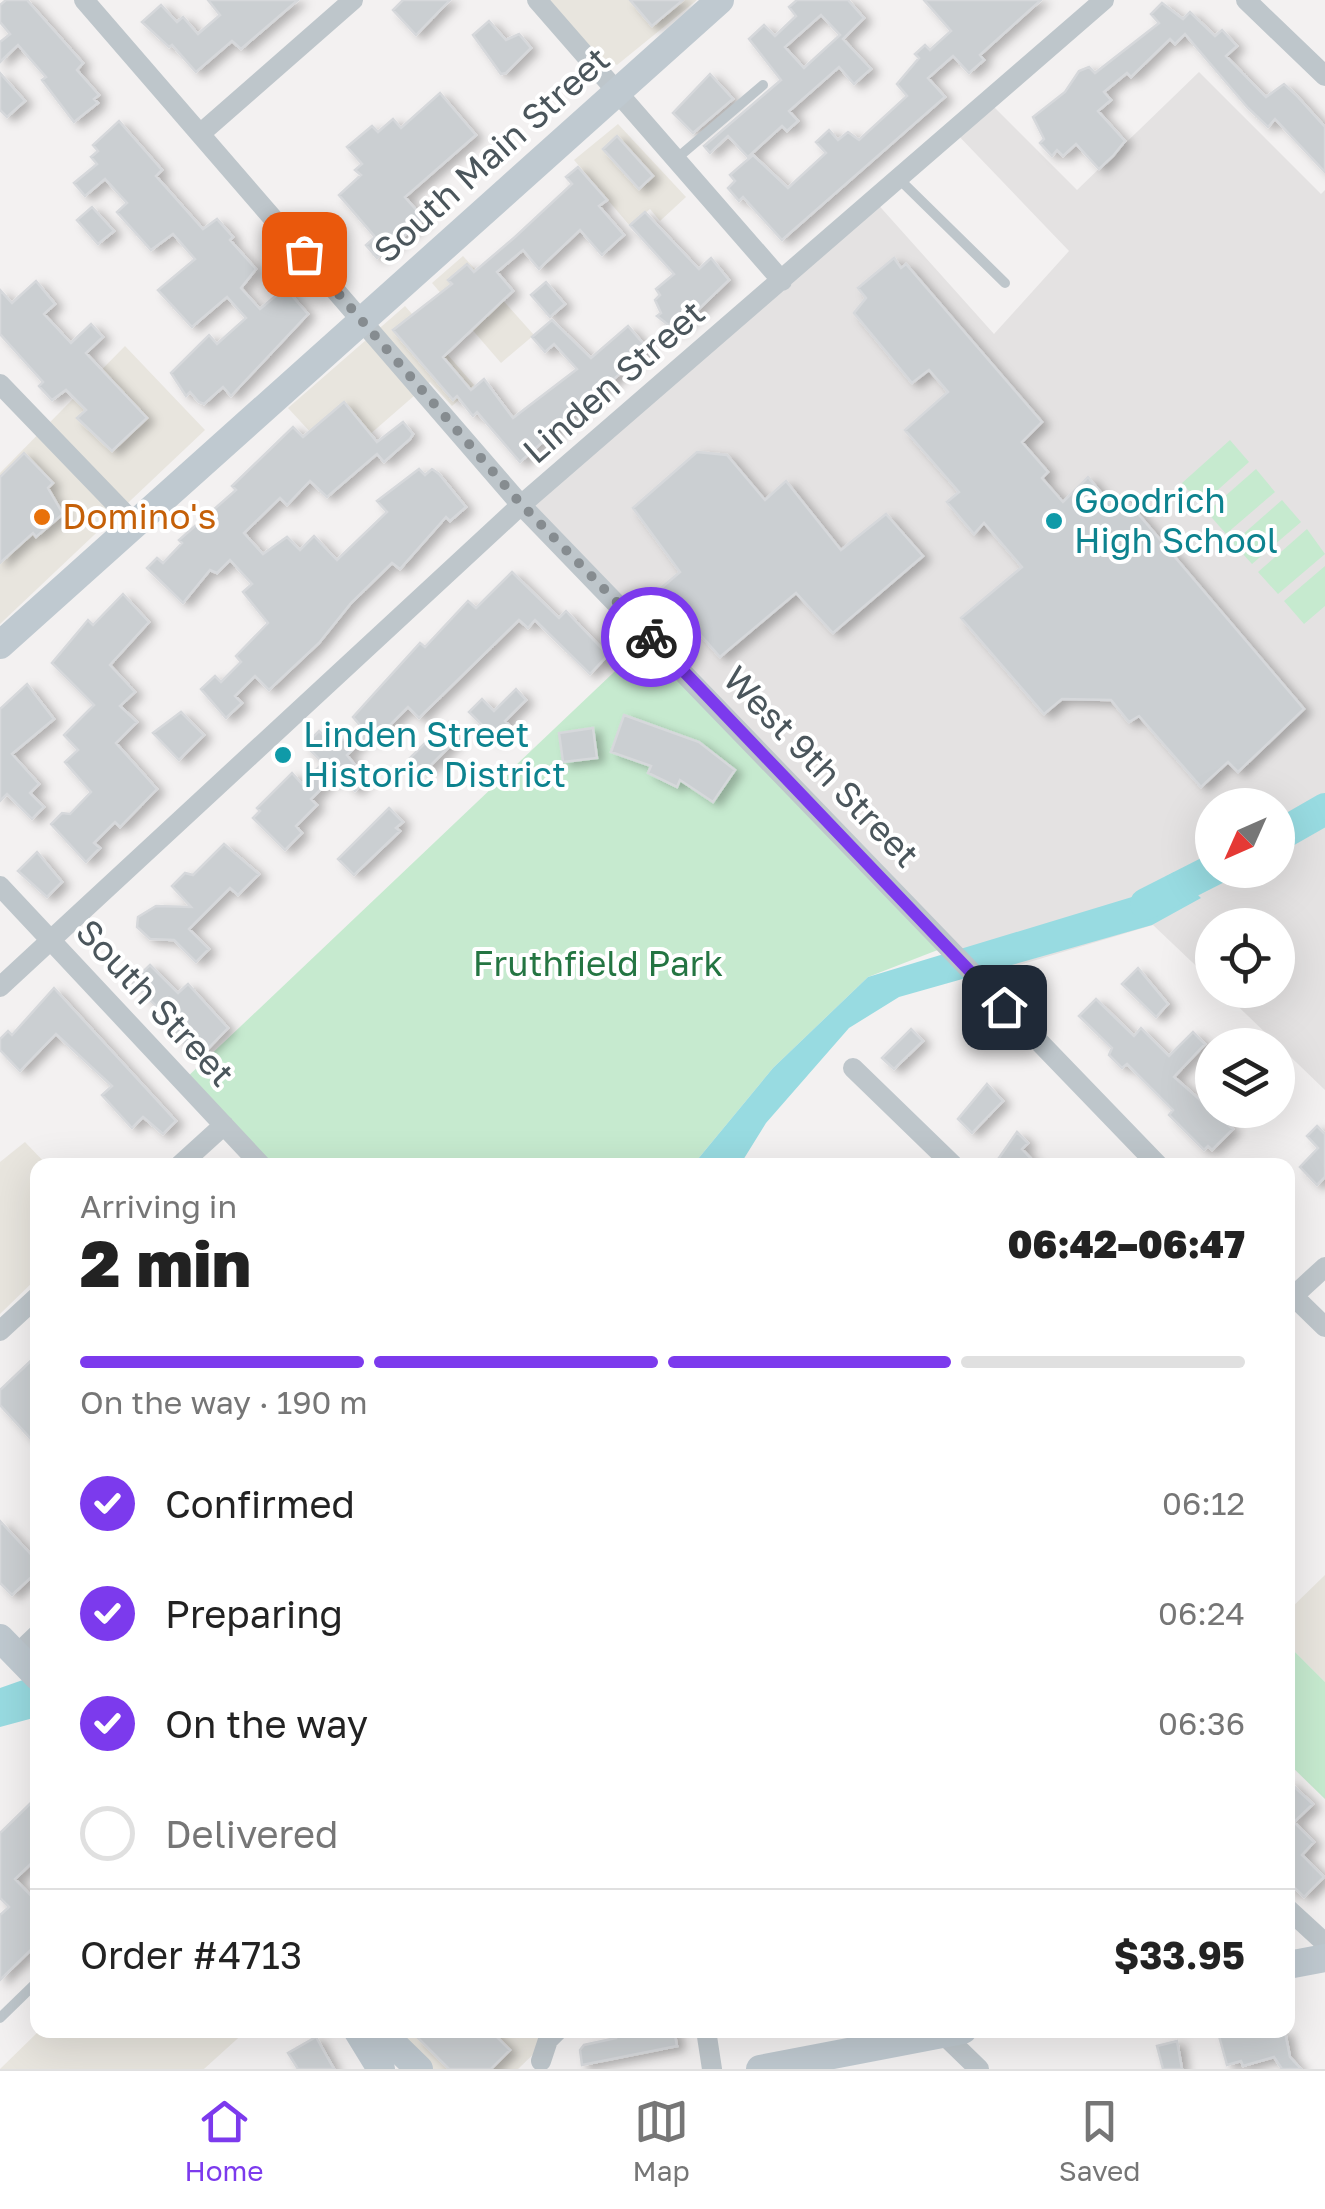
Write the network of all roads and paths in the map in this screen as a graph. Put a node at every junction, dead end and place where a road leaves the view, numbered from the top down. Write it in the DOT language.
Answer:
graph roads {
  1 [pos="84,0"];
  2 [pos="353,0"];
  3 [pos="536,0"];
  4 [pos="720,0"];
  5 [pos="1104,0"];
  6 [pos="1246,0"];
  7 [pos="1325,76"];
  8 [pos="763,85"];
  9 [pos="617,92"];
  10 [pos="200,134"];
  11 [pos="676,159"];
  12 [pos="899,179"];
  13 [pos="782,281"];
  14 [pos="1005,283"];
  15 [pos="360,320"];
  16 [pos="0,384"];
  17 [pos="521,504"];
  18 [pos="133,522"];
  19 [pos="0,644"];
  20 [pos="0,886"];
  21 [pos="50,939"];
  22 [pos="0,987"];
  23 [pos="853,1068"];
  24 [pos="224,1124"];
  25 [pos="188,1158"];
  26 [pos="256,1158"];
  27 [pos="946,1158"];
  28 [pos="1151,1158"];
  29 [pos="1325,1267"];
  30 [pos="1295,1291"];
  31 [pos="1295,1301"];
  32 [pos="30,1303"];
  33 [pos="1325,1327"];
  34 [pos="0,1331"];
  35 [pos="1295,1915"];
  36 [pos="1325,1943"];
  37 [pos="1325,1958"];
  38 [pos="1295,1964"];
  39 [pos="30,1989"];
  40 [pos="0,2018"];
  41 [pos="362,2038"];
  42 [pos="387,2038"];
  43 [pos="550,2038"];
  44 [pos="707,2038"];
  45 [pos="930,2038"];
  46 [pos="957,2038"];
  47 [pos="846,2060"];
  48 [pos="541,2061"];
  49 [pos="381,2069"];
  50 [pos="418,2069"];
  51 [pos="712,2069"];
  52 [pos="760,2069"];
  53 [pos="978,2069"];
  1 -- 10 [label="street, West 9th Street"];
  2 -- 10 [label="street"];
  3 -- 9 [label="street"];
  4 -- 9 [label="main road, South Main Street"];
  5 -- 12 [label="street, Linden Street"];
  6 -- 7 [label="street"];
  8 -- 11 [label="lane"];
  9 -- 11 [label="street"];
  9 -- 15 [label="main road, South Main Street"];
  10 -- 15 [label="street, West 9th Street"];
  11 -- 13 [label="street"];
  12 -- 13 [label="street, Linden Street"];
  12 -- 14 [label="lane"];
  13 -- 17 [label="street, Linden Street"];
  15 -- 17 [label="street, West 9th Street"];
  15 -- 18 [label="main road, South Main Street"];
  16 -- 18 [label="street"];
  17 -- 21 [label="street, Linden Street"];
  17 -- 28 [label="street, West 9th Street"];
  18 -- 19 [label="main road, South Main Street"];
  20 -- 21 [label="street, South Street"];
  21 -- 22 [label="street, Linden Street"];
  21 -- 24 [label="street, South Street"];
  23 -- 27 [label="street"];
  24 -- 25 [label="street"];
  24 -- 26 [label="street, South Street"];
  29 -- 30 [label="street"];
  31 -- 33 [label="street"];
  32 -- 34 [label="street"];
  35 -- 36 [label="street"];
  37 -- 38 [label="main road"];
  39 -- 40 [label="lane"];
  41 -- 49 [label="main road"];
  42 -- 50 [label="main road"];
  43 -- 48 [label="street"];
  44 -- 51 [label="street"];
  45 -- 47 [label="main road"];
  46 -- 53 [label="street"];
  47 -- 52 [label="main road"];
}
